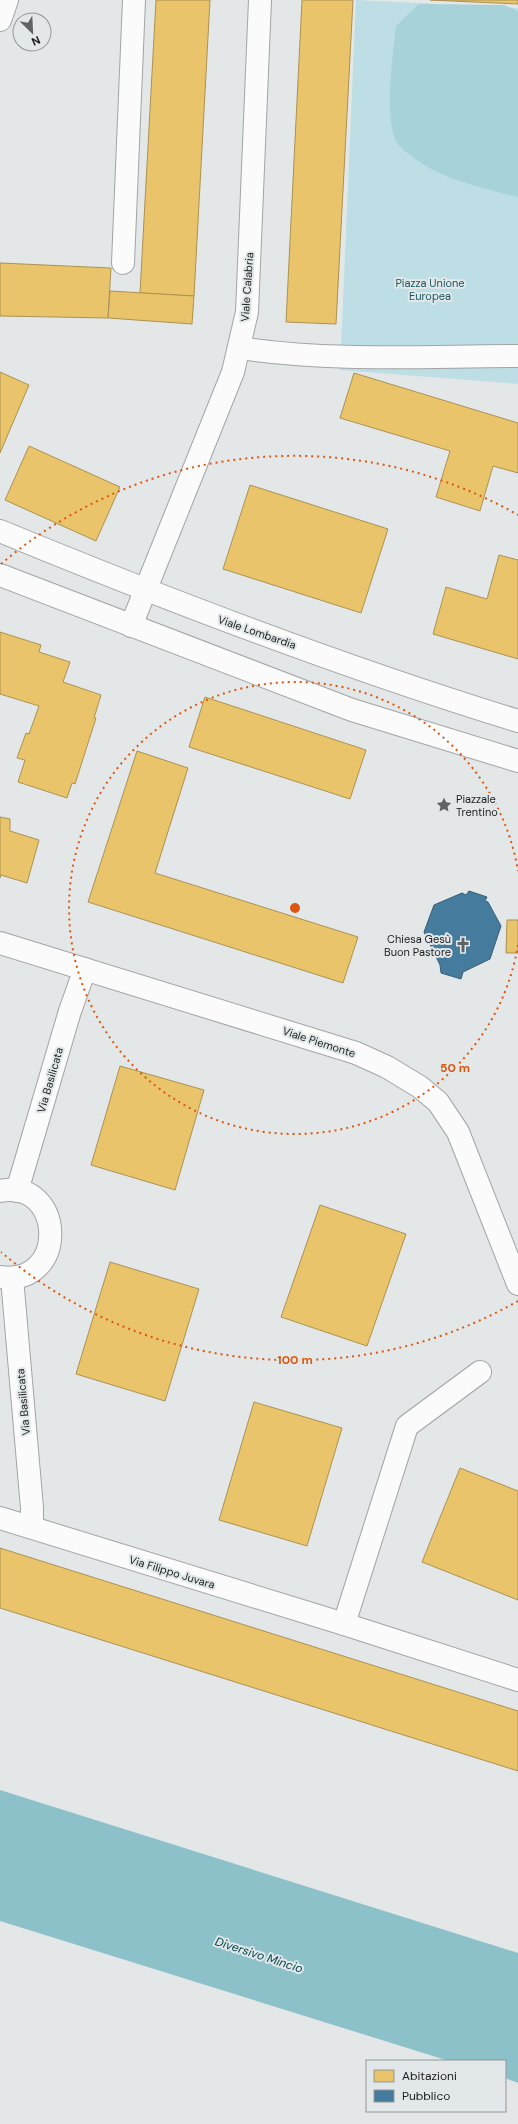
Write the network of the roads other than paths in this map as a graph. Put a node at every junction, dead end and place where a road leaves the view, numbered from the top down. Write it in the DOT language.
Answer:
graph roads {
  1 [pos="7,0"];
  2 [pos="134,0"];
  3 [pos="260,0"];
  4 [pos="0,20"];
  5 [pos="123,263"];
  6 [pos="240,348"];
  7 [pos="518,356"];
  8 [pos="0,532"];
  9 [pos="0,575"];
  10 [pos="145,591"];
  11 [pos="131,626"];
  12 [pos="518,721"];
  13 [pos="518,761"];
  14 [pos="0,943"];
  15 [pos="85,969"];
  16 [pos="9,1191"];
  17 [pos="6,1277"];
  18 [pos="518,1284"];
  19 [pos="480,1372"];
  20 [pos="0,1518"];
  21 [pos="32,1527"];
  22 [pos="344,1624"];
  23 [pos="518,1680"];
  1 -- 4 [label="street"];
  2 -- 5 [label="street"];
  3 -- 6 [label="street, Viale Calabria"];
  6 -- 7 [label="street"];
  6 -- 10 [label="street, Viale Calabria"];
  8 -- 10 [label="street, Viale Lombardia"];
  9 -- 11 [label="street"];
  10 -- 11 [label="street, Viale Calabria"];
  10 -- 12 [label="street, Viale Lombardia"];
  11 -- 13 [label="street"];
  14 -- 15 [label="street, Viale Piemonte"];
  15 -- 16 [label="street, Via Basilicata"];
  15 -- 18 [label="street, Viale Piemonte"];
  16 -- 17 [label="street, Via Basilicata"];
  17 -- 21 [label="street, Via Basilicata"];
  19 -- 22 [label="street"];
  20 -- 21 [label="street, Via Filippo Juvara"];
  21 -- 22 [label="street, Via Filippo Juvara"];
  22 -- 23 [label="street, Via Filippo Juvara"];
}
